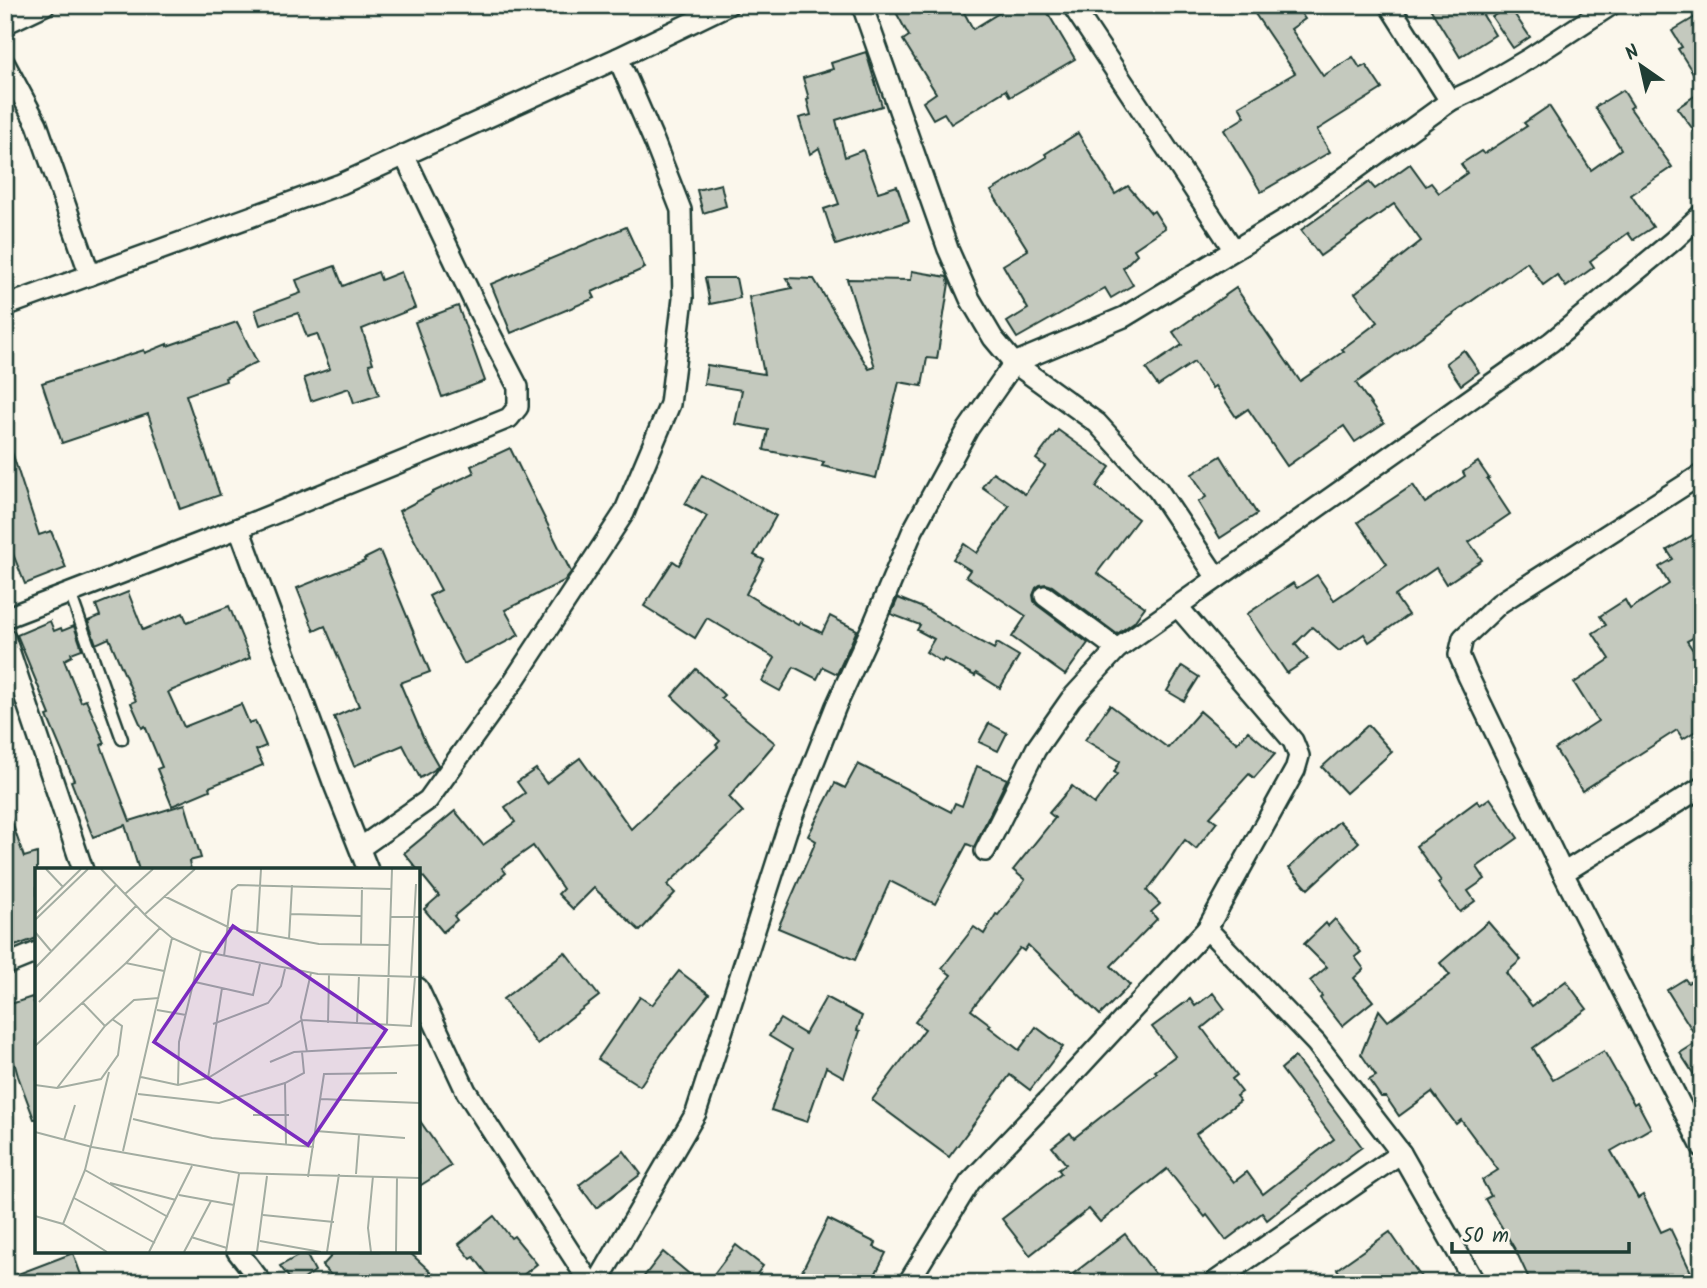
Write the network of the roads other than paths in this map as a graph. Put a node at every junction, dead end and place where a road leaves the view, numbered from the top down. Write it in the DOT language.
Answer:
graph roads {
  1 [pos="45,5"];
  2 [pos="728,5"];
  3 [pos="862,5"];
  4 [pos="1072,5"];
  5 [pos="1389,5"];
  6 [pos="1611,5"];
  7 [pos="5,24"];
  8 [pos="618,58"];
  9 [pos="5,64"];
  10 [pos="1450,100"];
  11 [pos="404,155"];
  12 [pos="1702,214"];
  13 [pos="1234,250"];
  14 [pos="90,275"];
  15 [pos="5,306"];
  16 [pos="1014,363"];
  17 [pos="1702,474"];
  18 [pos="239,528"];
  19 [pos="1217,578"];
  20 [pos="70,593"];
  21 [pos="1045,596"];
  22 [pos="1178,607"];
  23 [pos="5,618"];
  24 [pos="5,638"];
  25 [pos="1117,649"];
  26 [pos="122,739"];
  27 [pos="1702,787"];
  28 [pos="360,848"];
  29 [pos="985,851"];
  30 [pos="82,868"];
  31 [pos="367,868"];
  32 [pos="1563,873"];
  33 [pos="1207,929"];
  34 [pos="35,953"];
  35 [pos="5,965"];
  36 [pos="420,992"];
  37 [pos="1700,1140"];
  38 [pos="1401,1153"];
  39 [pos="239,1253"];
  40 [pos="262,1283"];
  41 [pos="590,1283"];
  42 [pos="597,1283"];
  43 [pos="908,1283"];
  44 [pos="1213,1283"];
  45 [pos="1475,1283"];
  1 -- 7 [label="street"];
  2 -- 8 [label="street"];
  3 -- 16 [label="street"];
  4 -- 13 [label="street"];
  5 -- 10 [label="street"];
  6 -- 10 [label="street"];
  8 -- 11 [label="street"];
  8 -- 28 [label="street"];
  9 -- 14 [label="street"];
  10 -- 13 [label="street"];
  11 -- 14 [label="street"];
  11 -- 18 [label="street"];
  12 -- 19 [label="street"];
  13 -- 16 [label="street"];
  14 -- 15 [label="street"];
  16 -- 19 [label="street"];
  16 -- 42 [label="street"];
  17 -- 32 [label="street"];
  18 -- 20 [label="street"];
  18 -- 28 [label="street"];
  19 -- 22 [label="street"];
  20 -- 23 [label="street"];
  20 -- 26 [label="lane"];
  21 -- 25 [label="street"];
  22 -- 25 [label="street"];
  22 -- 33 [label="street"];
  24 -- 30 [label="street"];
  25 -- 29 [label="street"];
  27 -- 32 [label="street"];
  28 -- 31 [label="street"];
  32 -- 37 [label="street"];
  33 -- 38 [label="street"];
  33 -- 43 [label="street"];
  34 -- 35 [label="street"];
  36 -- 41 [label="street"];
  38 -- 44 [label="street"];
  38 -- 45 [label="street"];
  39 -- 40 [label="street"];
}
